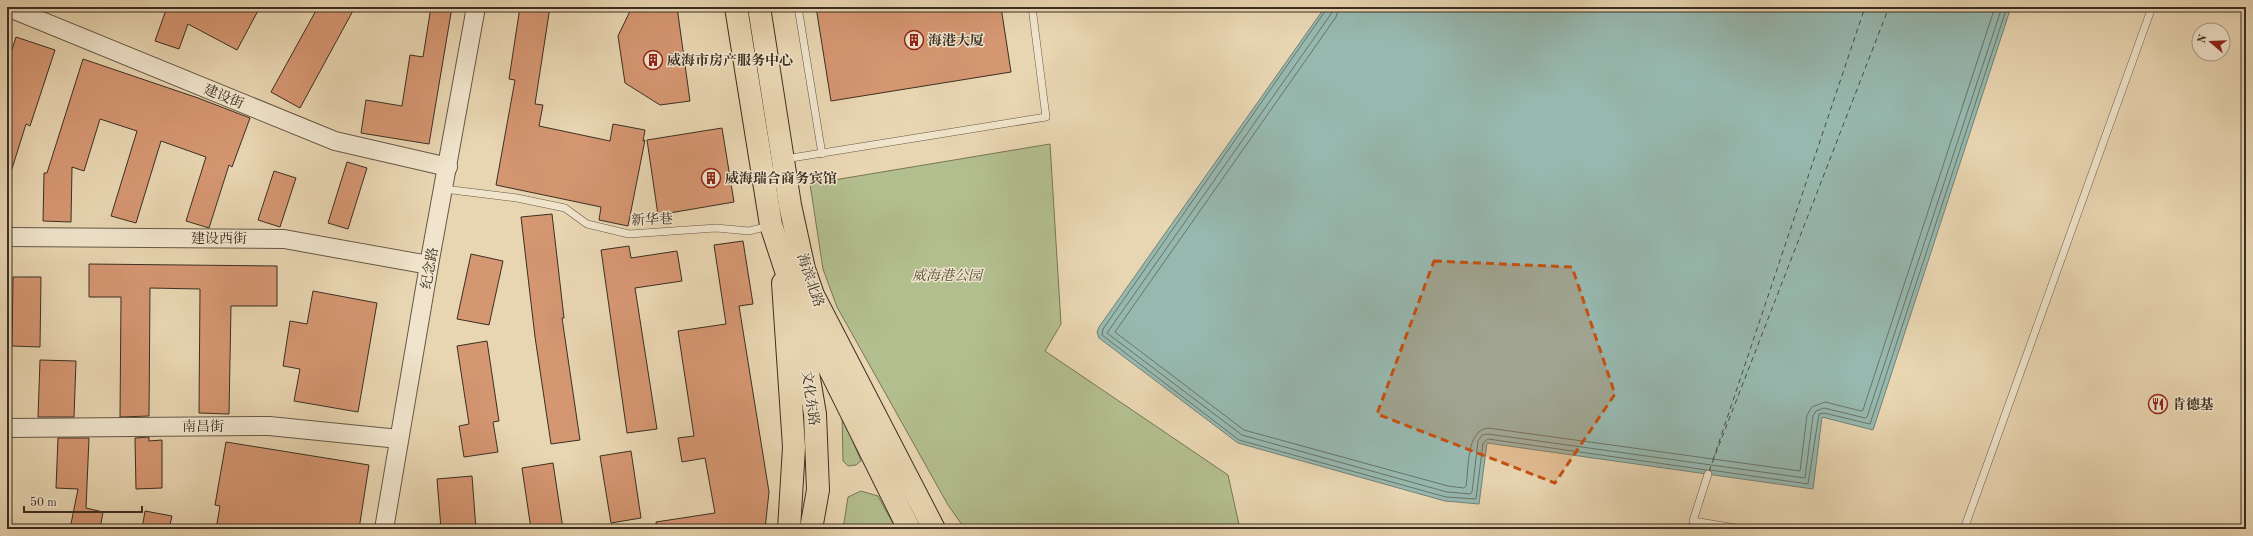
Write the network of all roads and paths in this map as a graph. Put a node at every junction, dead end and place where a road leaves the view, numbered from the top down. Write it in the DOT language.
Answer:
graph roads {
  1 [pos="7,7"];
  2 [pos="476,7"];
  3 [pos="736,7"];
  4 [pos="759,7"];
  5 [pos="798,7"];
  6 [pos="1032,7"];
  7 [pos="2152,7"];
  8 [pos="822,154"];
  9 [pos="783,160"];
  10 [pos="448,167"];
  11 [pos="444,189"];
  12 [pos="792,216"];
  13 [pos="772,225"];
  14 [pos="7,237"];
  15 [pos="780,253"];
  16 [pos="429,265"];
  17 [pos="804,269"];
  18 [pos="796,301"];
  19 [pos="7,428"];
  20 [pos="399,439"];
  21 [pos="1708,474"];
  22 [pos="384,529"];
  23 [pos="789,529"];
  24 [pos="812,529"];
  25 [pos="909,529"];
  26 [pos="934,529"];
  27 [pos="1742,529"];
  28 [pos="1964,529"];
  1 -- 10 [label="street, 建设街"];
  2 -- 10 [label="street, 纪念路"];
  3 -- 13 [label="main road, 海滨北路"];
  4 -- 9 [label="main road, 海滨北路"];
  5 -- 8 [label="lane"];
  6 -- 8 [label="lane"];
  7 -- 28 [label="lane"];
  8 -- 9 [label="lane"];
  9 -- 12 [label="main road, 海滨北路"];
  10 -- 11 [label="street, 纪念路"];
  11 -- 13 [label="lane, 新华巷"];
  11 -- 16 [label="street, 纪念路"];
  12 -- 15 [label="main road"];
  12 -- 17 [label="main road, 海滨北路"];
  13 -- 15 [label="main road, 海滨北路"];
  14 -- 16 [label="street, 建设西街"];
  15 -- 18 [label="main road, 海滨北路"];
  15 -- 23 [label="main road"];
  16 -- 20 [label="street, 纪念路"];
  17 -- 18 [label="main road, 文化东路"];
  17 -- 26 [label="main road, 海滨北路"];
  18 -- 24 [label="main road, 文化东路"];
  18 -- 25 [label="main road, 海滨北路"];
  19 -- 20 [label="street, 南昌街"];
  20 -- 22 [label="street, 纪念路"];
  21 -- 27 [label="lane"];
}
